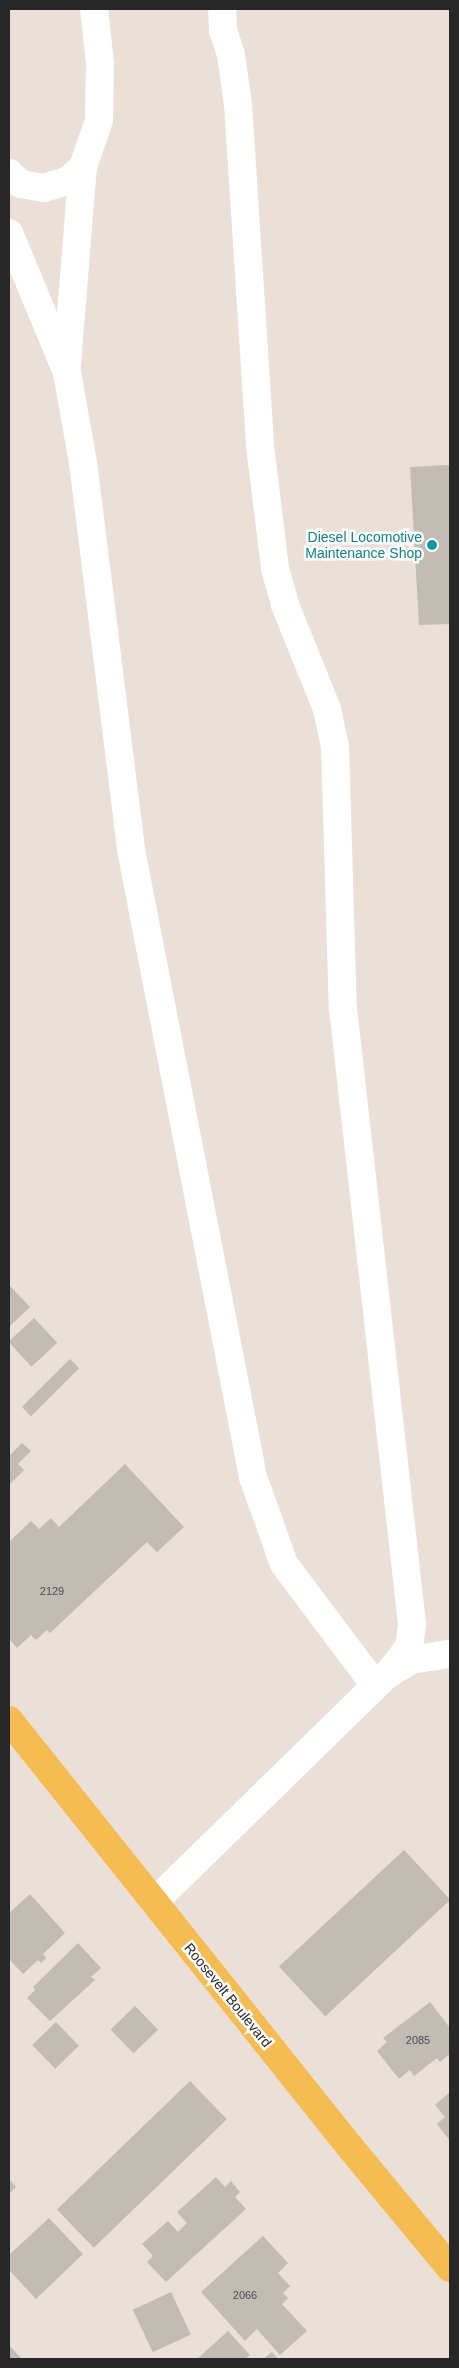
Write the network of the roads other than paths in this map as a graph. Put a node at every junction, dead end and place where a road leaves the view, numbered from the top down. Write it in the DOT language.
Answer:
graph roads {
  1 [pos="94,9"];
  2 [pos="222,9"];
  3 [pos="83,166"];
  4 [pos="9,173"];
  5 [pos="9,233"];
  6 [pos="67,372"];
  7 [pos="450,1654"];
  8 [pos="381,1680"];
  9 [pos="9,1720"];
  10 [pos="154,1902"];
  11 [pos="450,2268"];
  1 -- 3 [label="lane"];
  2 -- 8 [label="lane"];
  3 -- 4 [label="lane"];
  3 -- 6 [label="lane"];
  5 -- 6 [label="lane"];
  6 -- 8 [label="lane"];
  7 -- 8 [label="lane"];
  8 -- 10 [label="lane"];
  9 -- 10 [label="main road, Roosevelt Boulevard"];
  10 -- 11 [label="main road, Roosevelt Boulevard"];
}
